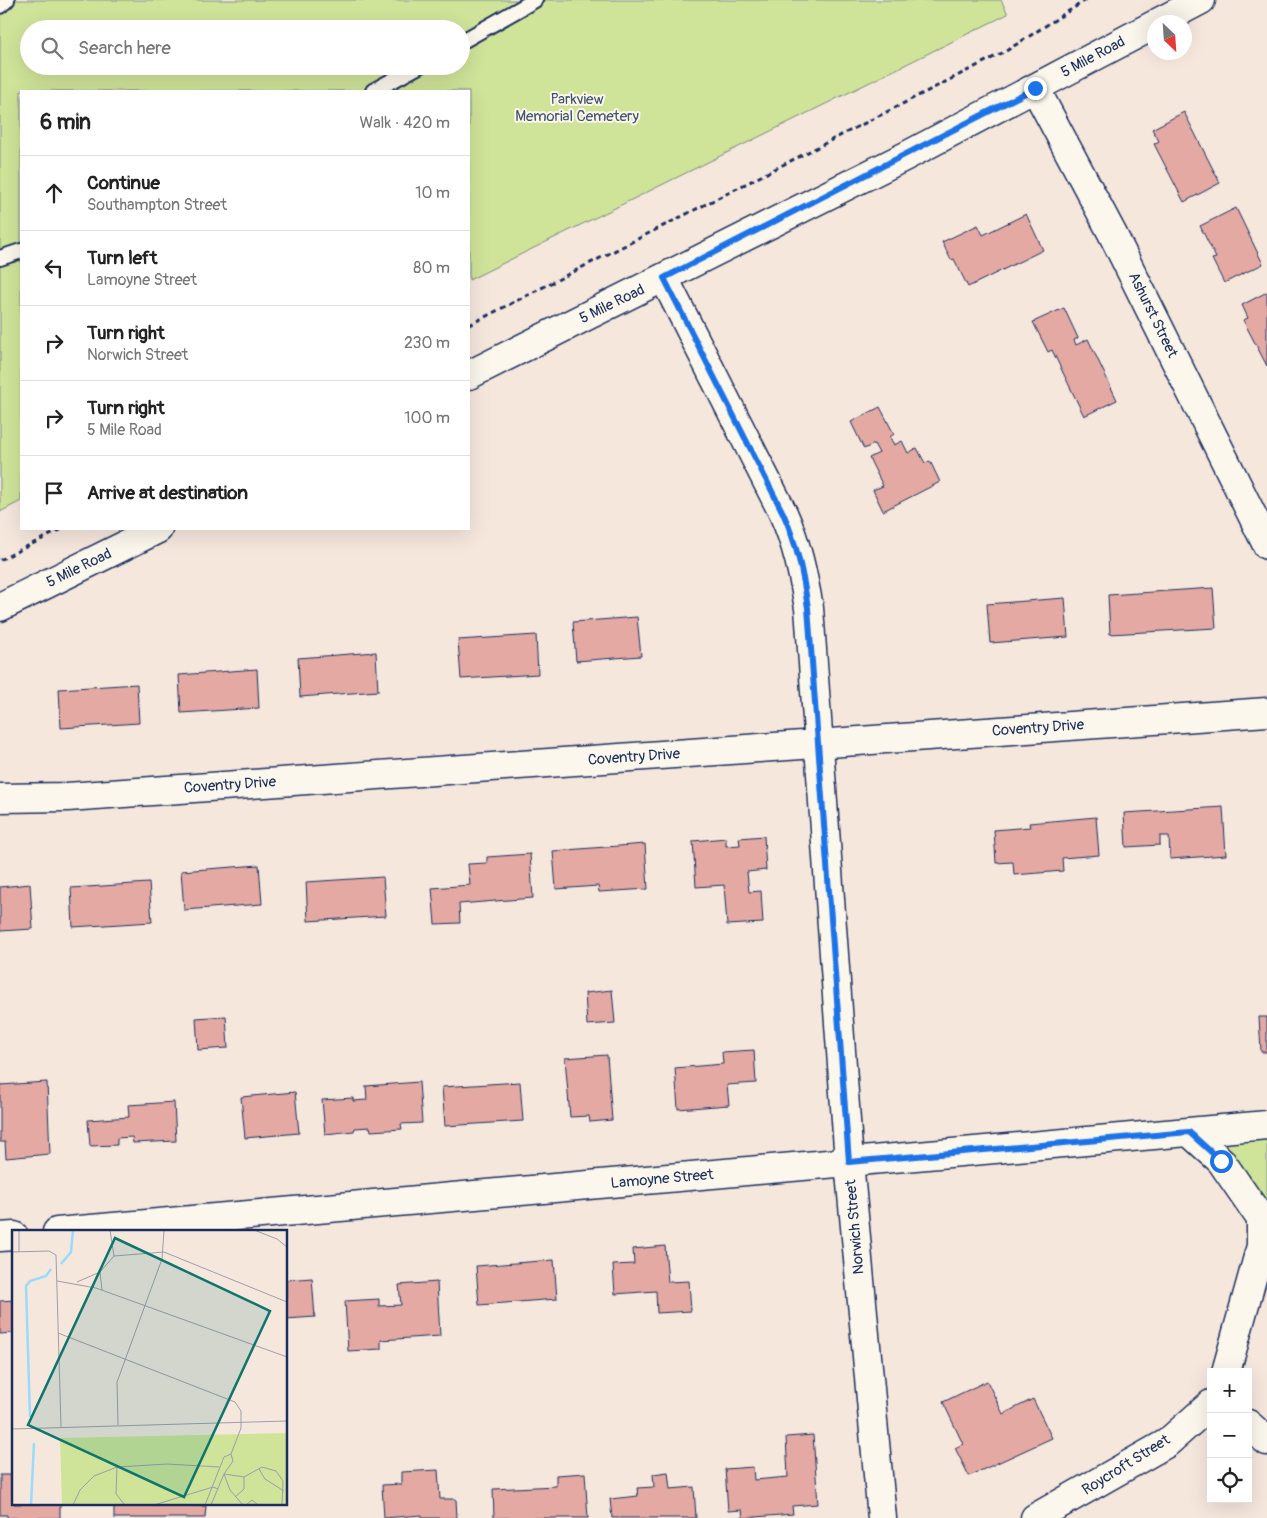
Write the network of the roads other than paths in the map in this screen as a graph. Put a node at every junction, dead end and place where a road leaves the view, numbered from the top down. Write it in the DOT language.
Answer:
graph roads {
  1 [pos="7,0"];
  2 [pos="535,0"];
  3 [pos="1201,0"];
  4 [pos="0,6"];
  5 [pos="1172,15"];
  6 [pos="1147,29"];
  7 [pos="470,37"];
  8 [pos="402,75"];
  9 [pos="1035,88"];
  10 [pos="375,90"];
  11 [pos="20,251"];
  12 [pos="0,258"];
  13 [pos="664,278"];
  14 [pos="470,375"];
  15 [pos="156,530"];
  16 [pos="1267,545"];
  17 [pos="0,607"];
  18 [pos="1267,712"];
  19 [pos="819,744"];
  20 [pos="0,798"];
  21 [pos="1267,1125"];
  22 [pos="1189,1132"];
  23 [pos="849,1162"];
  24 [pos="80,1230"];
  25 [pos="1264,1242"];
  26 [pos="1227,1368"];
  27 [pos="1207,1407"];
  28 [pos="1252,1428"];
  29 [pos="1267,1441"];
  30 [pos="882,1518"];
  31 [pos="1035,1518"];
  1 -- 4 [label="lane"];
  2 -- 7 [label="lane"];
  3 -- 5 [label="street"];
  6 -- 9 [label="street, 5 Mile Road"];
  8 -- 10 [label="lane"];
  9 -- 13 [label="street, 5 Mile Road"];
  9 -- 16 [label="street, Ashurst Street"];
  11 -- 12 [label="lane"];
  13 -- 14 [label="street, 5 Mile Road"];
  13 -- 19 [label="street, Norwich Street"];
  15 -- 17 [label="street, 5 Mile Road"];
  18 -- 19 [label="street, Coventry Drive"];
  19 -- 20 [label="street, Coventry Drive"];
  19 -- 23 [label="street, Norwich Street"];
  21 -- 22 [label="street, Lamoyne Street"];
  22 -- 23 [label="street, Lamoyne Street"];
  22 -- 25 [label="street"];
  23 -- 24 [label="street, Lamoyne Street"];
  23 -- 30 [label="street, Norwich Street"];
  25 -- 26 [label="street"];
  27 -- 31 [label="street, Roycroft Street"];
  28 -- 29 [label="street"];
}
